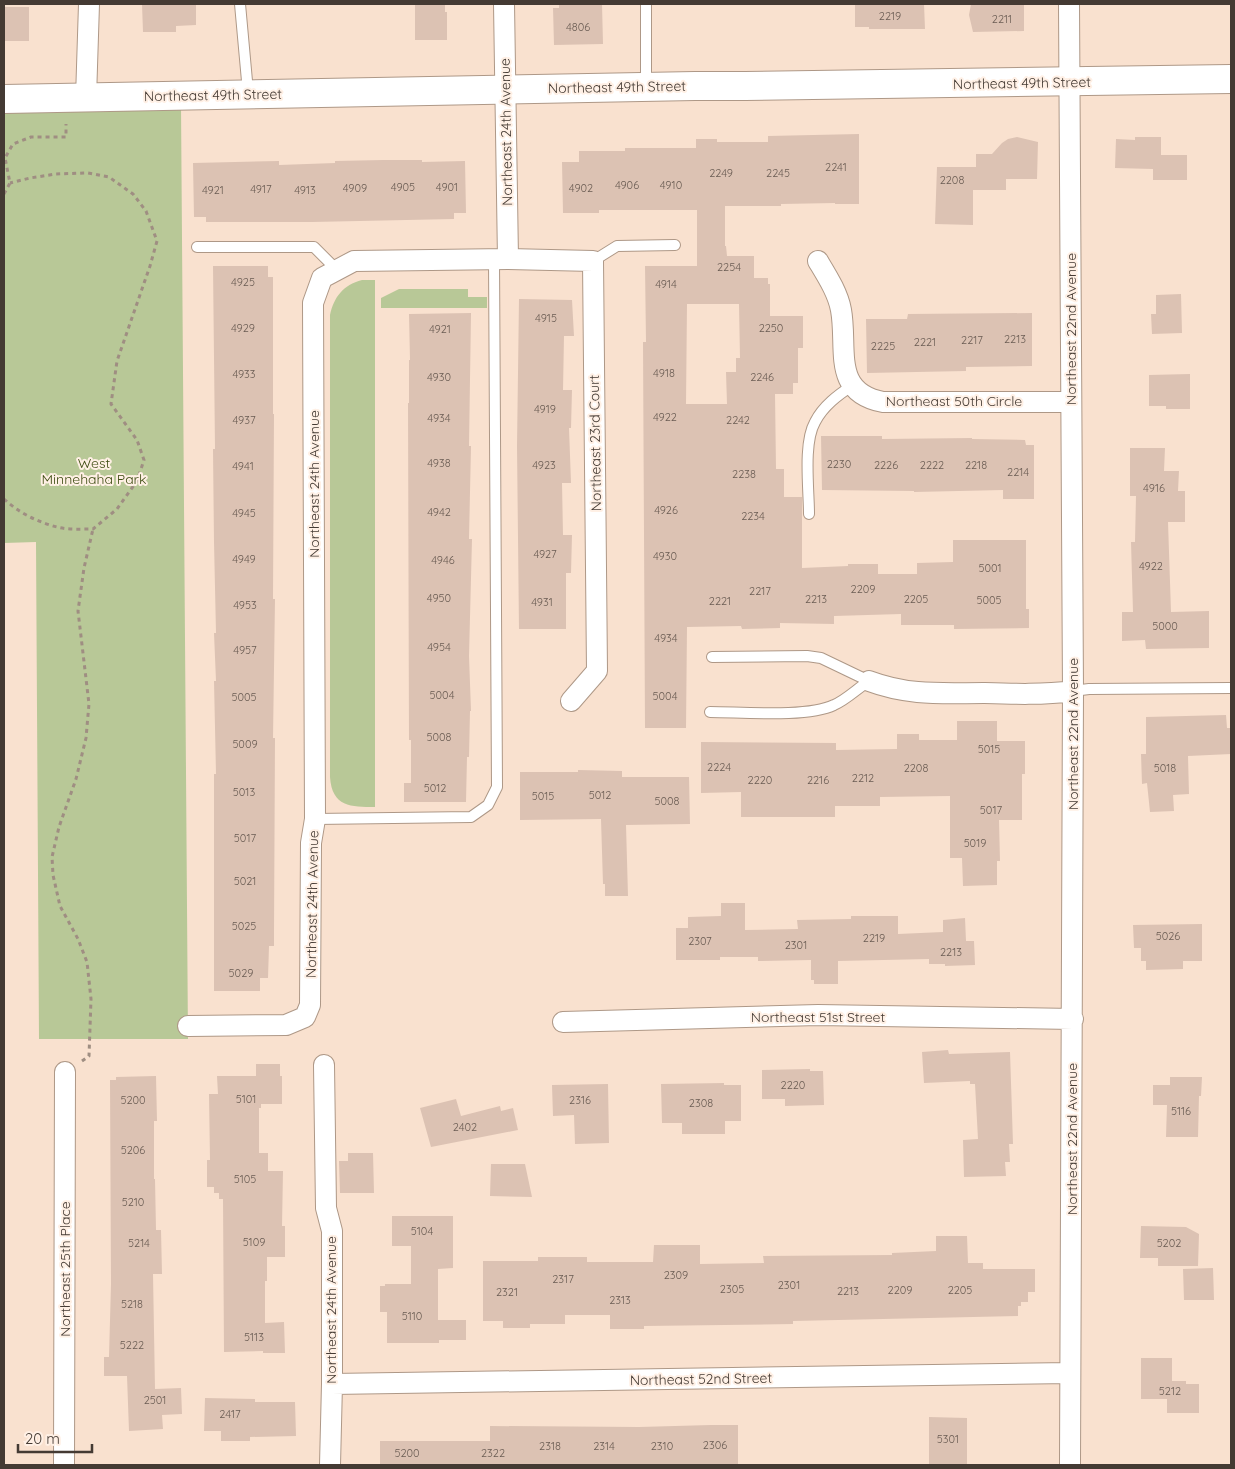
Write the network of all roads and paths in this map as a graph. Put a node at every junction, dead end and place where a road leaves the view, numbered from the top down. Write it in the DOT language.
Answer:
graph roads {
  1 [pos="89,4"];
  2 [pos="240,4"];
  3 [pos="504,4"];
  4 [pos="646,4"];
  5 [pos="1070,4"];
  6 [pos="1231,79"];
  7 [pos="1071,82"];
  8 [pos="646,88"];
  9 [pos="505,90"];
  10 [pos="248,95"];
  11 [pos="86,98"];
  12 [pos="4,99"];
  13 [pos="66,118"];
  14 [pos="10,184"];
  15 [pos="4,194"];
  16 [pos="675,246"];
  17 [pos="196,247"];
  18 [pos="501,260"];
  19 [pos="593,261"];
  20 [pos="818,262"];
  21 [pos="337,270"];
  22 [pos="853,385"];
  23 [pos="1072,402"];
  24 [pos="4,499"];
  25 [pos="809,514"];
  26 [pos="93,529"];
  27 [pos="712,657"];
  28 [pos="869,680"];
  29 [pos="1231,688"];
  30 [pos="1073,691"];
  31 [pos="571,701"];
  32 [pos="710,712"];
  33 [pos="315,819"];
  34 [pos="1073,1020"];
  35 [pos="563,1022"];
  36 [pos="188,1026"];
  37 [pos="324,1065"];
  38 [pos="65,1072"];
  39 [pos="1070,1373"];
  40 [pos="332,1384"];
  41 [pos="64,1465"];
  42 [pos="330,1465"];
  43 [pos="1070,1465"];
  1 -- 11 [label="street"];
  2 -- 10 [label="lane"];
  3 -- 9 [label="street, Northeast 24th Avenue"];
  4 -- 8 [label="lane"];
  5 -- 7 [label="street, Northeast 22nd Avenue"];
  6 -- 7 [label="street, Northeast 49th Street"];
  7 -- 8 [label="street, Northeast 49th Street"];
  7 -- 23 [label="street, Northeast 22nd Avenue"];
  8 -- 9 [label="street, Northeast 49th Street"];
  9 -- 10 [label="street, Northeast 49th Street"];
  9 -- 18 [label="street, Northeast 24th Avenue"];
  10 -- 11 [label="street, Northeast 49th Street"];
  11 -- 12 [label="street, Northeast 49th Street"];
  13 -- 14 [label="path"];
  14 -- 15 [label="path"];
  14 -- 26 [label="path"];
  16 -- 19 [label="lane"];
  17 -- 21 [label="lane"];
  18 -- 19 [label="street"];
  18 -- 21 [label="street, Northeast 24th Avenue"];
  18 -- 33 [label="lane"];
  19 -- 31 [label="street, Northeast 23rd Court"];
  20 -- 22 [label="street"];
  21 -- 33 [label="street, Northeast 24th Avenue"];
  22 -- 23 [label="street, Northeast 50th Circle"];
  22 -- 25 [label="lane"];
  23 -- 30 [label="street, Northeast 22nd Avenue"];
  24 -- 26 [label="path"];
  26 -- 38 [label="path"];
  27 -- 28 [label="lane"];
  28 -- 30 [label="street"];
  28 -- 32 [label="lane"];
  29 -- 30 [label="lane"];
  30 -- 34 [label="street, Northeast 22nd Avenue"];
  33 -- 36 [label="street, Northeast 24th Avenue"];
  34 -- 35 [label="street, Northeast 51st Street"];
  34 -- 39 [label="street, Northeast 22nd Avenue"];
  37 -- 40 [label="street, Northeast 24th Avenue"];
  38 -- 41 [label="street, Northeast 25th Place"];
  39 -- 40 [label="street, Northeast 52nd Street"];
  39 -- 43 [label="street, Northeast 22nd Avenue"];
  40 -- 42 [label="street, Northeast 24th Avenue"];
}
